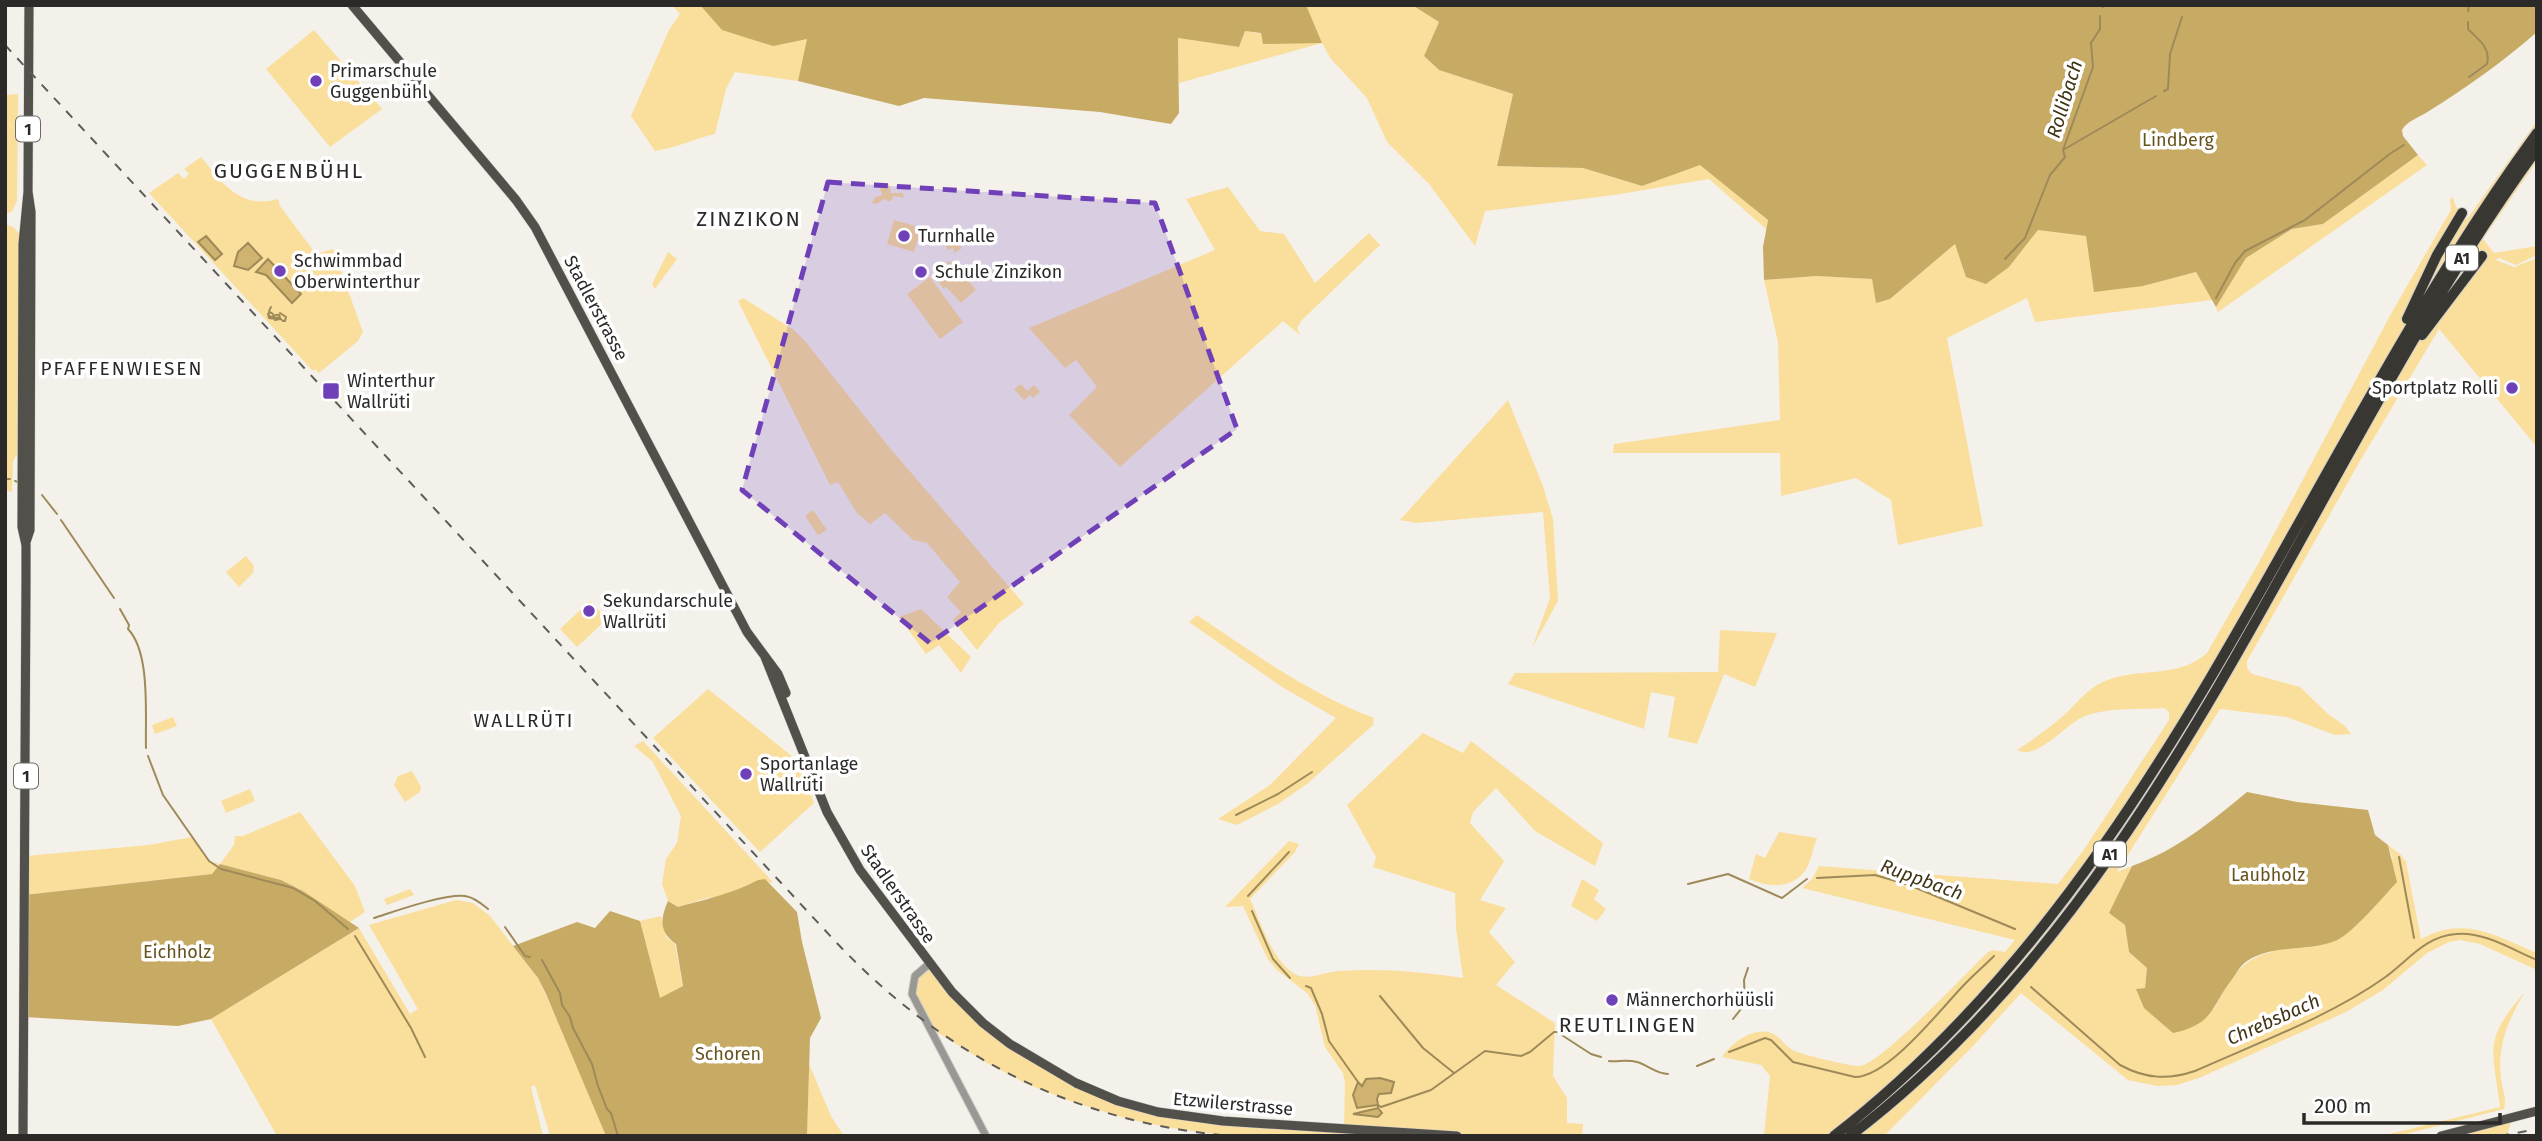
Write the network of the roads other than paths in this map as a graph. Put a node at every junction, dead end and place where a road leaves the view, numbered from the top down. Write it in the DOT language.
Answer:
graph roads {
  1 [pos="29,5"];
  2 [pos="352,5"];
  3 [pos="2537,133"];
  4 [pos="2537,149"];
  5 [pos="2462,213"];
  6 [pos="2482,256"];
  7 [pos="2395,349"];
  8 [pos="2394,370"];
  9 [pos="929,964"];
  10 [pos="2537,1111"];
  11 [pos="23,1136"];
  12 [pos="986,1136"];
  13 [pos="1457,1136"];
  14 [pos="1835,1136"];
  15 [pos="1850,1136"];
  16 [pos="2441,1136"];
  1 -- 11 [label="main road, 1"];
  2 -- 9 [label="main road, Stadlerstrasse"];
  3 -- 7 [label="highway, A1"];
  4 -- 8 [label="highway, A1"];
  5 -- 7 [label="highway, A1"];
  6 -- 8 [label="highway, A1"];
  7 -- 14 [label="highway, A1"];
  8 -- 15 [label="highway, A1"];
  9 -- 12 [label="street, Stadlerstrasse"];
  9 -- 13 [label="main road, Etzwilerstrasse"];
  10 -- 16 [label="main road"];
}
